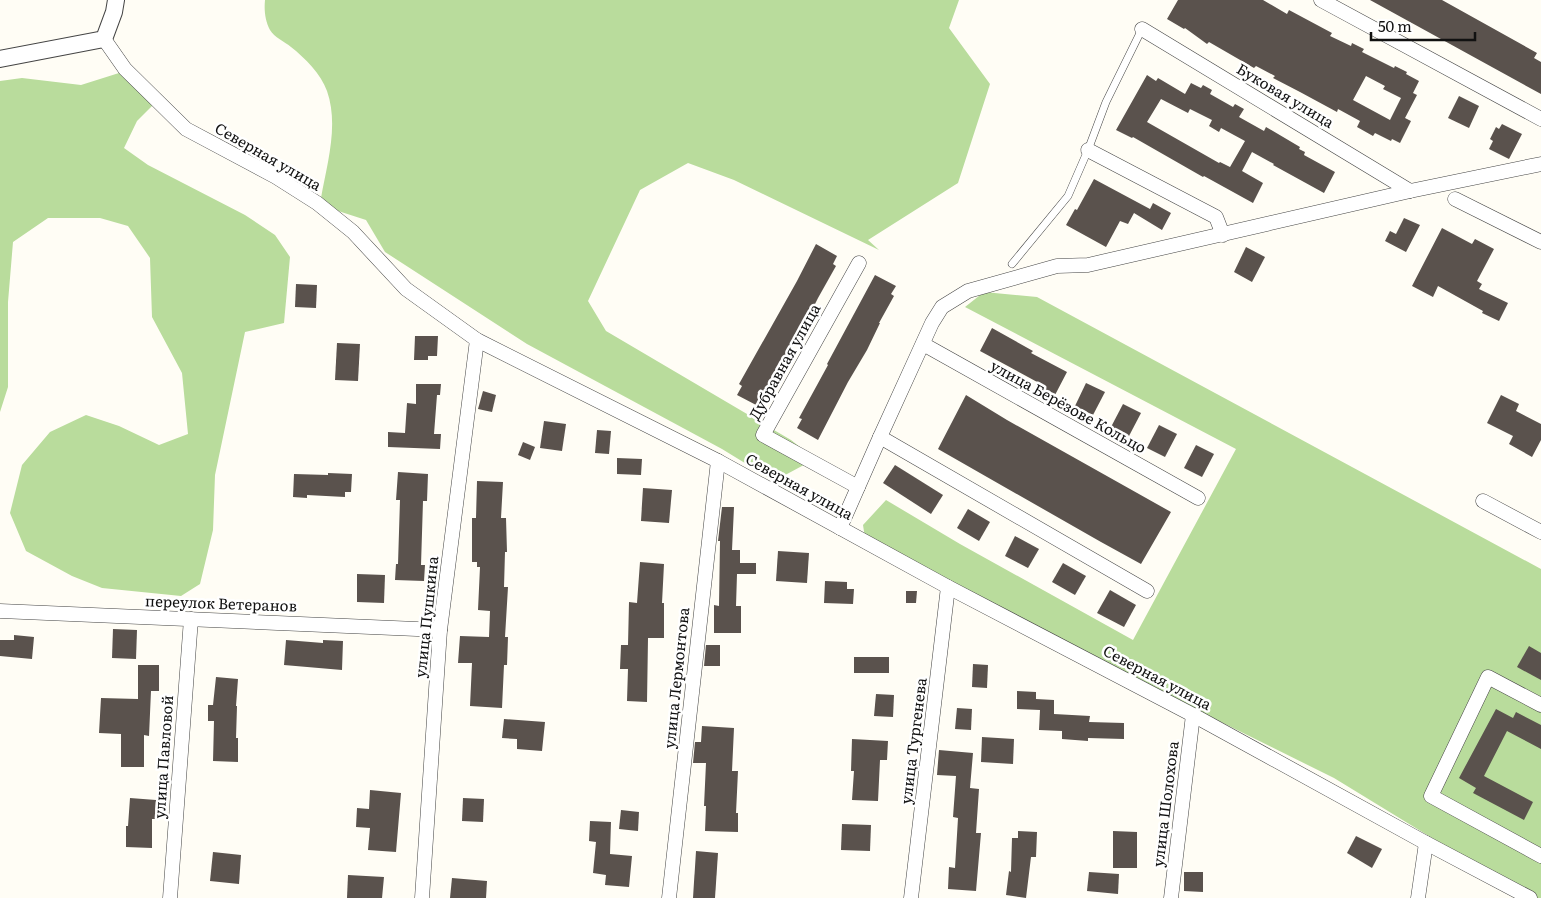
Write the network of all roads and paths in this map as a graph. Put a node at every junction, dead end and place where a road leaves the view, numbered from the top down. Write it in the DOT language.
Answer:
graph roads {
  1 [pos="116,0"];
  2 [pos="1321,0"];
  3 [pos="1142,29"];
  4 [pos="104,39"];
  5 [pos="0,59"];
  6 [pos="1541,119"];
  7 [pos="1088,150"];
  8 [pos="1541,164"];
  9 [pos="1410,191"];
  10 [pos="1455,199"];
  11 [pos="1223,235"];
  12 [pos="1541,242"];
  13 [pos="859,262"];
  14 [pos="1012,264"];
  15 [pos="477,340"];
  16 [pos="923,344"];
  17 [pos="880,436"];
  18 [pos="718,461"];
  19 [pos="858,487"];
  20 [pos="1198,498"];
  21 [pos="1483,501"];
  22 [pos="840,528"];
  23 [pos="1541,532"];
  24 [pos="948,588"];
  25 [pos="1147,591"];
  26 [pos="0,611"];
  27 [pos="191,619"];
  28 [pos="440,630"];
  29 [pos="1541,705"];
  30 [pos="1193,715"];
  31 [pos="1426,843"];
  32 [pos="1541,856"];
  33 [pos="170,898"];
  34 [pos="422,898"];
  35 [pos="669,898"];
  36 [pos="911,898"];
  37 [pos="1171,898"];
  38 [pos="1418,898"];
  39 [pos="1530,898"];
  1 -- 4 [label="street"];
  2 -- 6 [label="street"];
  3 -- 7 [label="lane"];
  3 -- 9 [label="street, Буковая улица"];
  4 -- 5 [label="street"];
  4 -- 15 [label="street, Северная улица"];
  7 -- 11 [label="street"];
  7 -- 14 [label="lane"];
  8 -- 9 [label="street"];
  9 -- 11 [label="street"];
  10 -- 12 [label="street"];
  11 -- 16 [label="street"];
  13 -- 19 [label="street, Дубравная улица"];
  15 -- 18 [label="street, Северная улица"];
  15 -- 28 [label="street, улица Пушкина"];
  16 -- 17 [label="street"];
  16 -- 20 [label="street, улица Берёзове Кольцо"];
  17 -- 19 [label="street"];
  17 -- 25 [label="street"];
  18 -- 22 [label="street, Северная улица"];
  18 -- 35 [label="street, улица Лермонтова"];
  19 -- 22 [label="street"];
  21 -- 23 [label="street"];
  22 -- 24 [label="street, Северная улица"];
  24 -- 30 [label="street, Северная улица"];
  24 -- 36 [label="street, улица Тургенева"];
  26 -- 27 [label="street, переулок Ветеранов"];
  27 -- 28 [label="street, переулок Ветеранов"];
  27 -- 33 [label="street, улица Павловой"];
  28 -- 34 [label="street, улица Пушкина"];
  29 -- 32 [label="street"];
  30 -- 31 [label="street, Северная улица"];
  30 -- 37 [label="street, улица Шолохова"];
  31 -- 38 [label="street"];
  31 -- 39 [label="street, Северная улица"];
}
